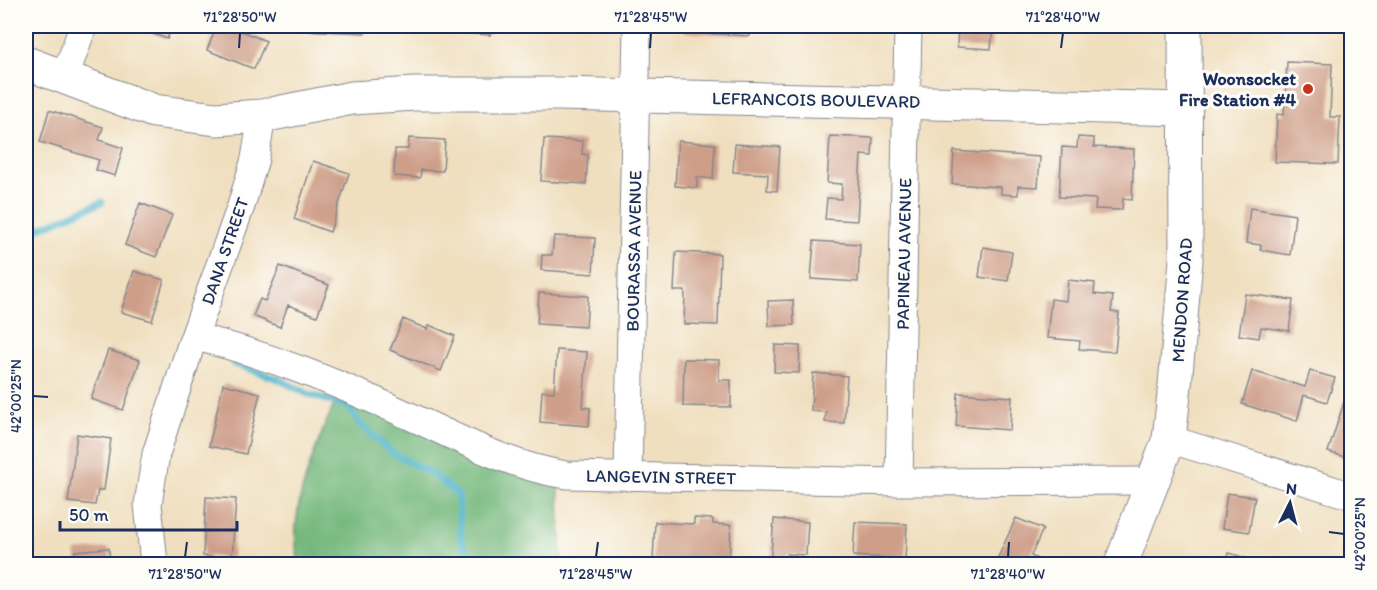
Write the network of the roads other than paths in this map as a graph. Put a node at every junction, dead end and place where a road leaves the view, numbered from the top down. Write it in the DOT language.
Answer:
graph roads {
  1 [pos="82,26"];
  2 [pos="637,26"];
  3 [pos="908,26"];
  4 [pos="1185,26"];
  5 [pos="26,63"];
  6 [pos="64,77"];
  7 [pos="636,97"];
  8 [pos="907,102"];
  9 [pos="1186,109"];
  10 [pos="262,116"];
  11 [pos="196,337"];
  12 [pos="1168,439"];
  13 [pos="628,477"];
  14 [pos="1152,481"];
  15 [pos="899,482"];
  16 [pos="1352,496"];
  17 [pos="154,564"];
  18 [pos="1121,564"];
  1 -- 6 [label="street"];
  2 -- 7 [label="street, BOURASSA AVENUE"];
  3 -- 8 [label="street, PAPINEAU AVENUE"];
  4 -- 9 [label="street, MENDON ROAD"];
  5 -- 6 [label="street"];
  6 -- 10 [label="street"];
  7 -- 8 [label="street, LEFRANCOIS BOULEVARD"];
  7 -- 10 [label="street, LEFRANCOIS BOULEVARD"];
  7 -- 13 [label="street, BOURASSA AVENUE"];
  8 -- 9 [label="street, LEFRANCOIS BOULEVARD"];
  8 -- 15 [label="street, PAPINEAU AVENUE"];
  9 -- 12 [label="street, MENDON ROAD"];
  10 -- 11 [label="street, DANA STREET"];
  11 -- 13 [label="street, LANGEVIN STREET"];
  11 -- 17 [label="street, DANA STREET"];
  12 -- 14 [label="street, MENDON ROAD"];
  12 -- 16 [label="street"];
  13 -- 15 [label="street, LANGEVIN STREET"];
  14 -- 15 [label="street, LANGEVIN STREET"];
  14 -- 18 [label="street, MENDON ROAD"];
}
